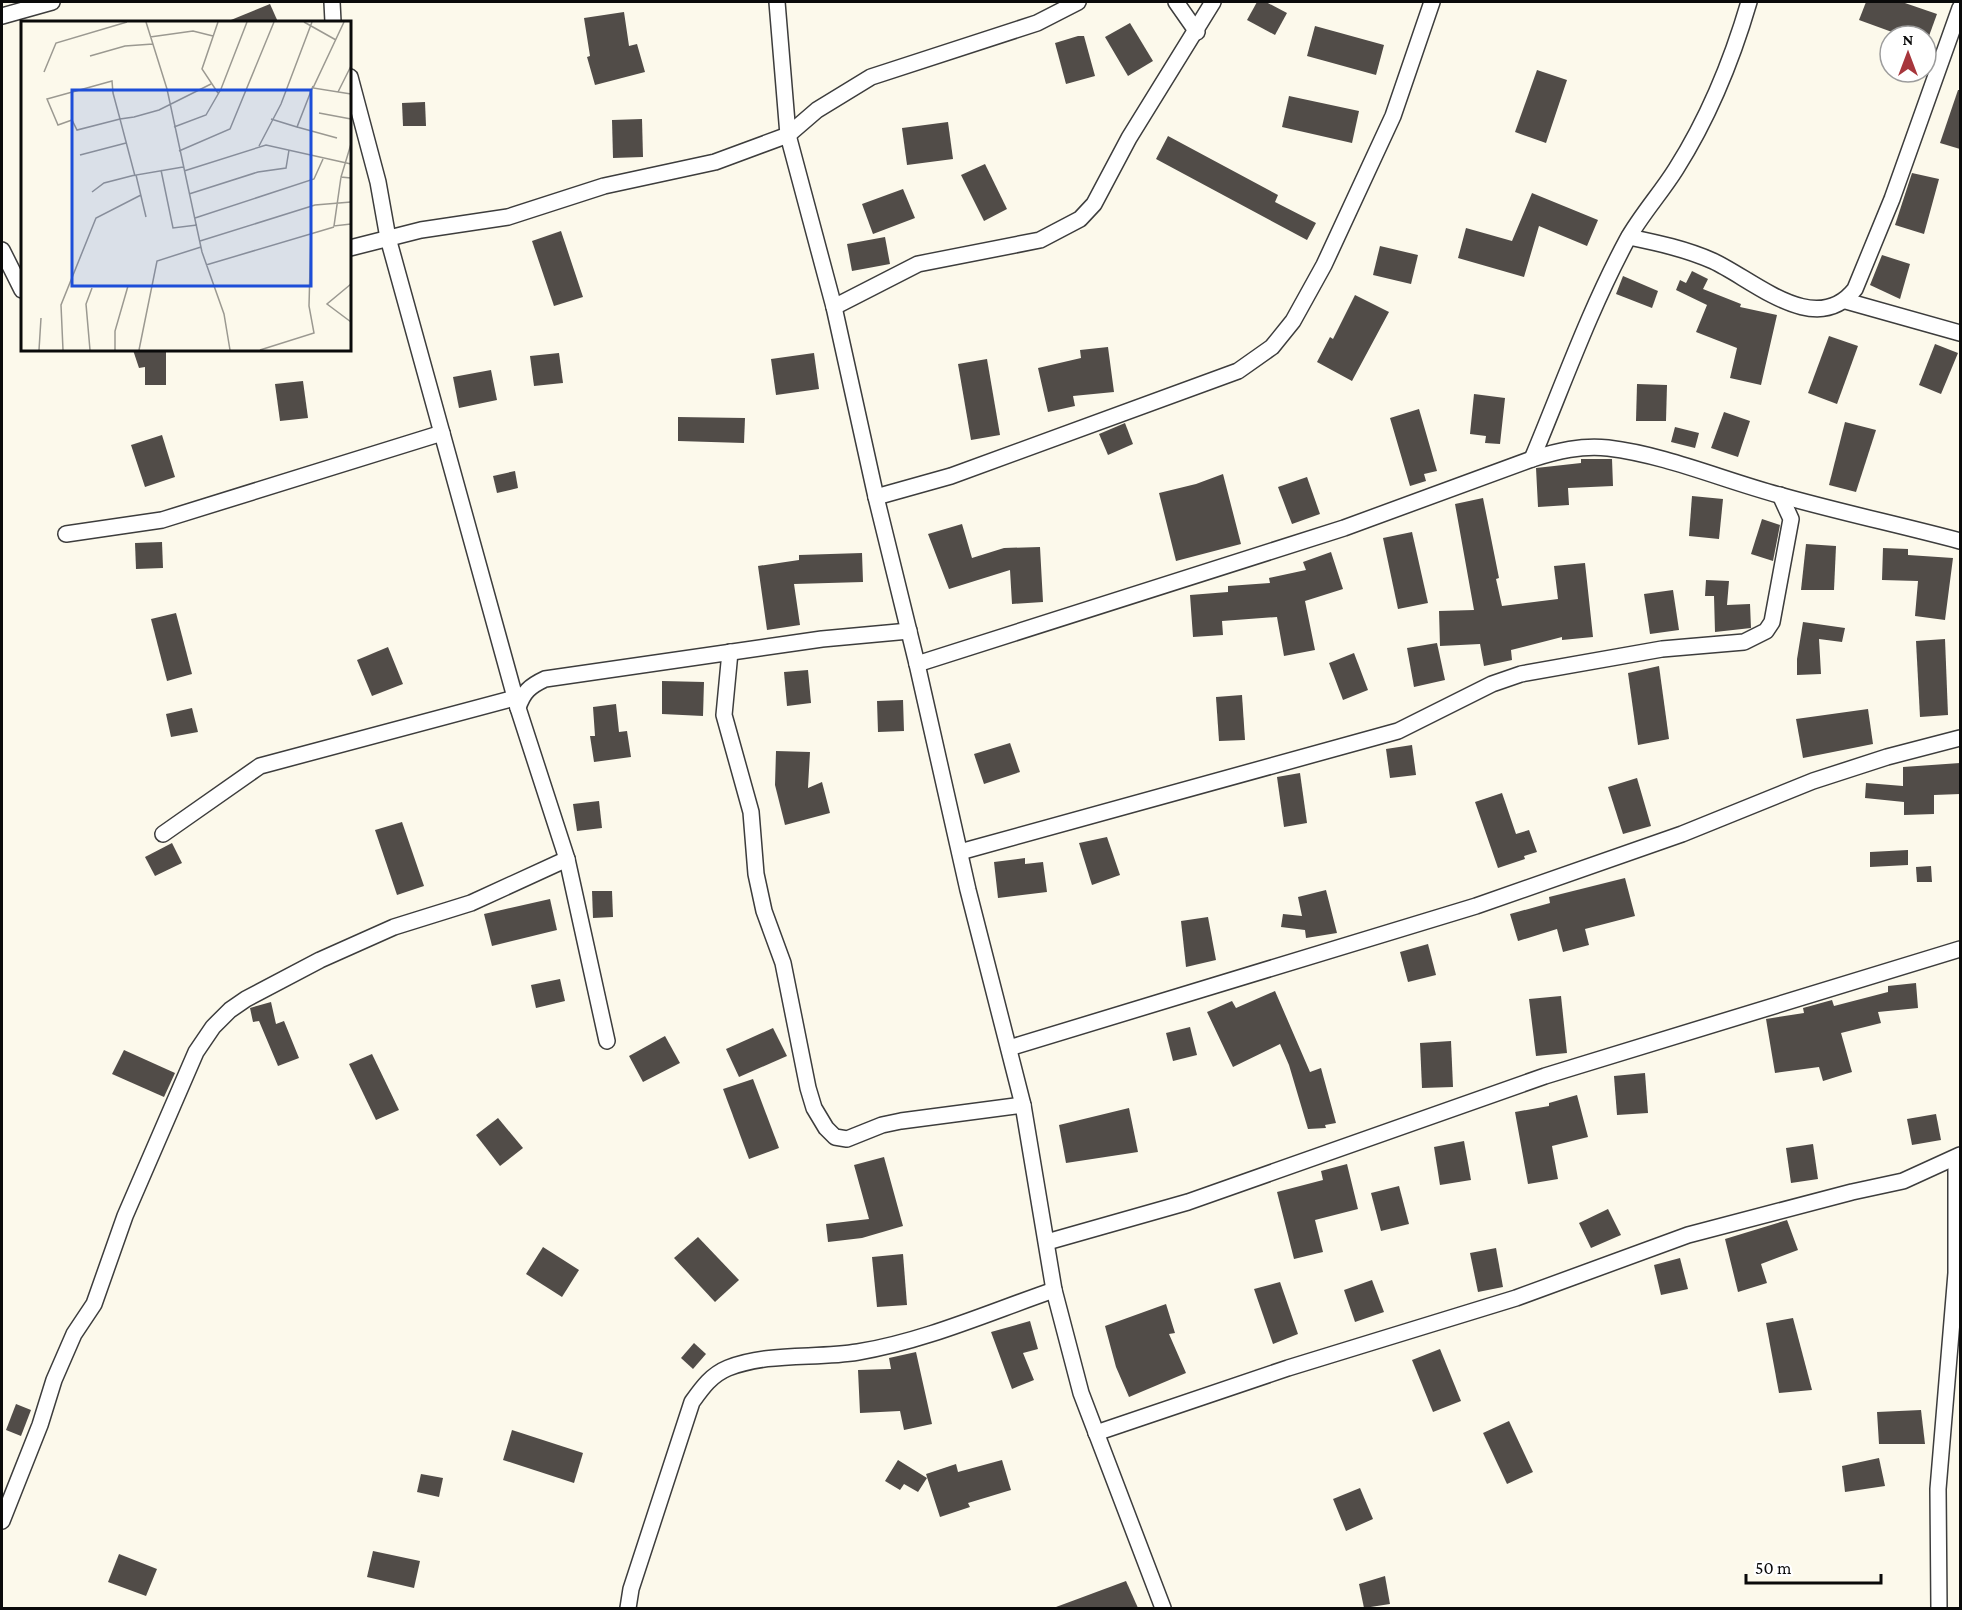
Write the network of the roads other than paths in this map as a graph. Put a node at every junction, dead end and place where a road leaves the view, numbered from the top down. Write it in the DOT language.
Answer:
graph roads {
  1 [pos="52,2"];
  2 [pos="332,2"];
  3 [pos="777,2"];
  4 [pos="1078,2"];
  5 [pos="1176,2"];
  6 [pos="1213,2"];
  7 [pos="1432,2"];
  8 [pos="1749,2"];
  9 [pos="1960,8"];
  10 [pos="2,16"];
  11 [pos="333,21"];
  12 [pos="1197,32"];
  13 [pos="351,81"];
  14 [pos="788,135"];
  15 [pos="1629,237"];
  16 [pos="388,238"];
  17 [pos="351,248"];
  18 [pos="2,250"];
  19 [pos="21,288"];
  20 [pos="1846,301"];
  21 [pos="834,307"];
  22 [pos="1960,333"];
  23 [pos="442,433"];
  24 [pos="1532,459"];
  25 [pos="1780,495"];
  26 [pos="876,497"];
  27 [pos="66,534"];
  28 [pos="1960,541"];
  29 [pos="909,631"];
  30 [pos="730,652"];
  31 [pos="917,664"];
  32 [pos="519,700"];
  33 [pos="1960,738"];
  34 [pos="163,834"];
  35 [pos="960,852"];
  36 [pos="567,859"];
  37 [pos="1960,949"];
  38 [pos="608,1041"];
  39 [pos="1009,1048"];
  40 [pos="1023,1105"];
  41 [pos="1958,1156"];
  42 [pos="1047,1242"];
  43 [pos="1054,1290"];
  44 [pos="1096,1433"];
  45 [pos="2,1521"];
  46 [pos="628,1608"];
  47 [pos="1163,1608"];
  48 [pos="1939,1608"];
  1 -- 10 [label="street"];
  2 -- 11 [label="street"];
  3 -- 14 [label="street"];
  4 -- 14 [label="street"];
  5 -- 12 [label="street"];
  6 -- 12 [label="street"];
  7 -- 26 [label="street"];
  8 -- 15 [label="street"];
  9 -- 20 [label="street"];
  12 -- 21 [label="street"];
  13 -- 16 [label="street"];
  14 -- 16 [label="street"];
  14 -- 21 [label="street"];
  15 -- 20 [label="street"];
  15 -- 24 [label="street"];
  16 -- 17 [label="street"];
  16 -- 23 [label="street"];
  18 -- 19 [label="street"];
  20 -- 22 [label="street"];
  21 -- 26 [label="street"];
  23 -- 27 [label="street"];
  23 -- 32 [label="street"];
  24 -- 25 [label="street"];
  24 -- 31 [label="street"];
  25 -- 28 [label="street"];
  25 -- 35 [label="street"];
  26 -- 29 [label="street"];
  29 -- 30 [label="street"];
  29 -- 31 [label="street"];
  30 -- 32 [label="street"];
  30 -- 40 [label="street"];
  31 -- 35 [label="street"];
  32 -- 34 [label="street"];
  32 -- 36 [label="street"];
  33 -- 39 [label="street"];
  35 -- 39 [label="street"];
  36 -- 38 [label="street"];
  36 -- 45 [label="street"];
  37 -- 42 [label="street"];
  39 -- 40 [label="street"];
  40 -- 42 [label="street"];
  41 -- 44 [label="street"];
  41 -- 48 [label="street"];
  42 -- 43 [label="street"];
  43 -- 44 [label="street"];
  43 -- 46 [label="street"];
  44 -- 47 [label="street"];
}
